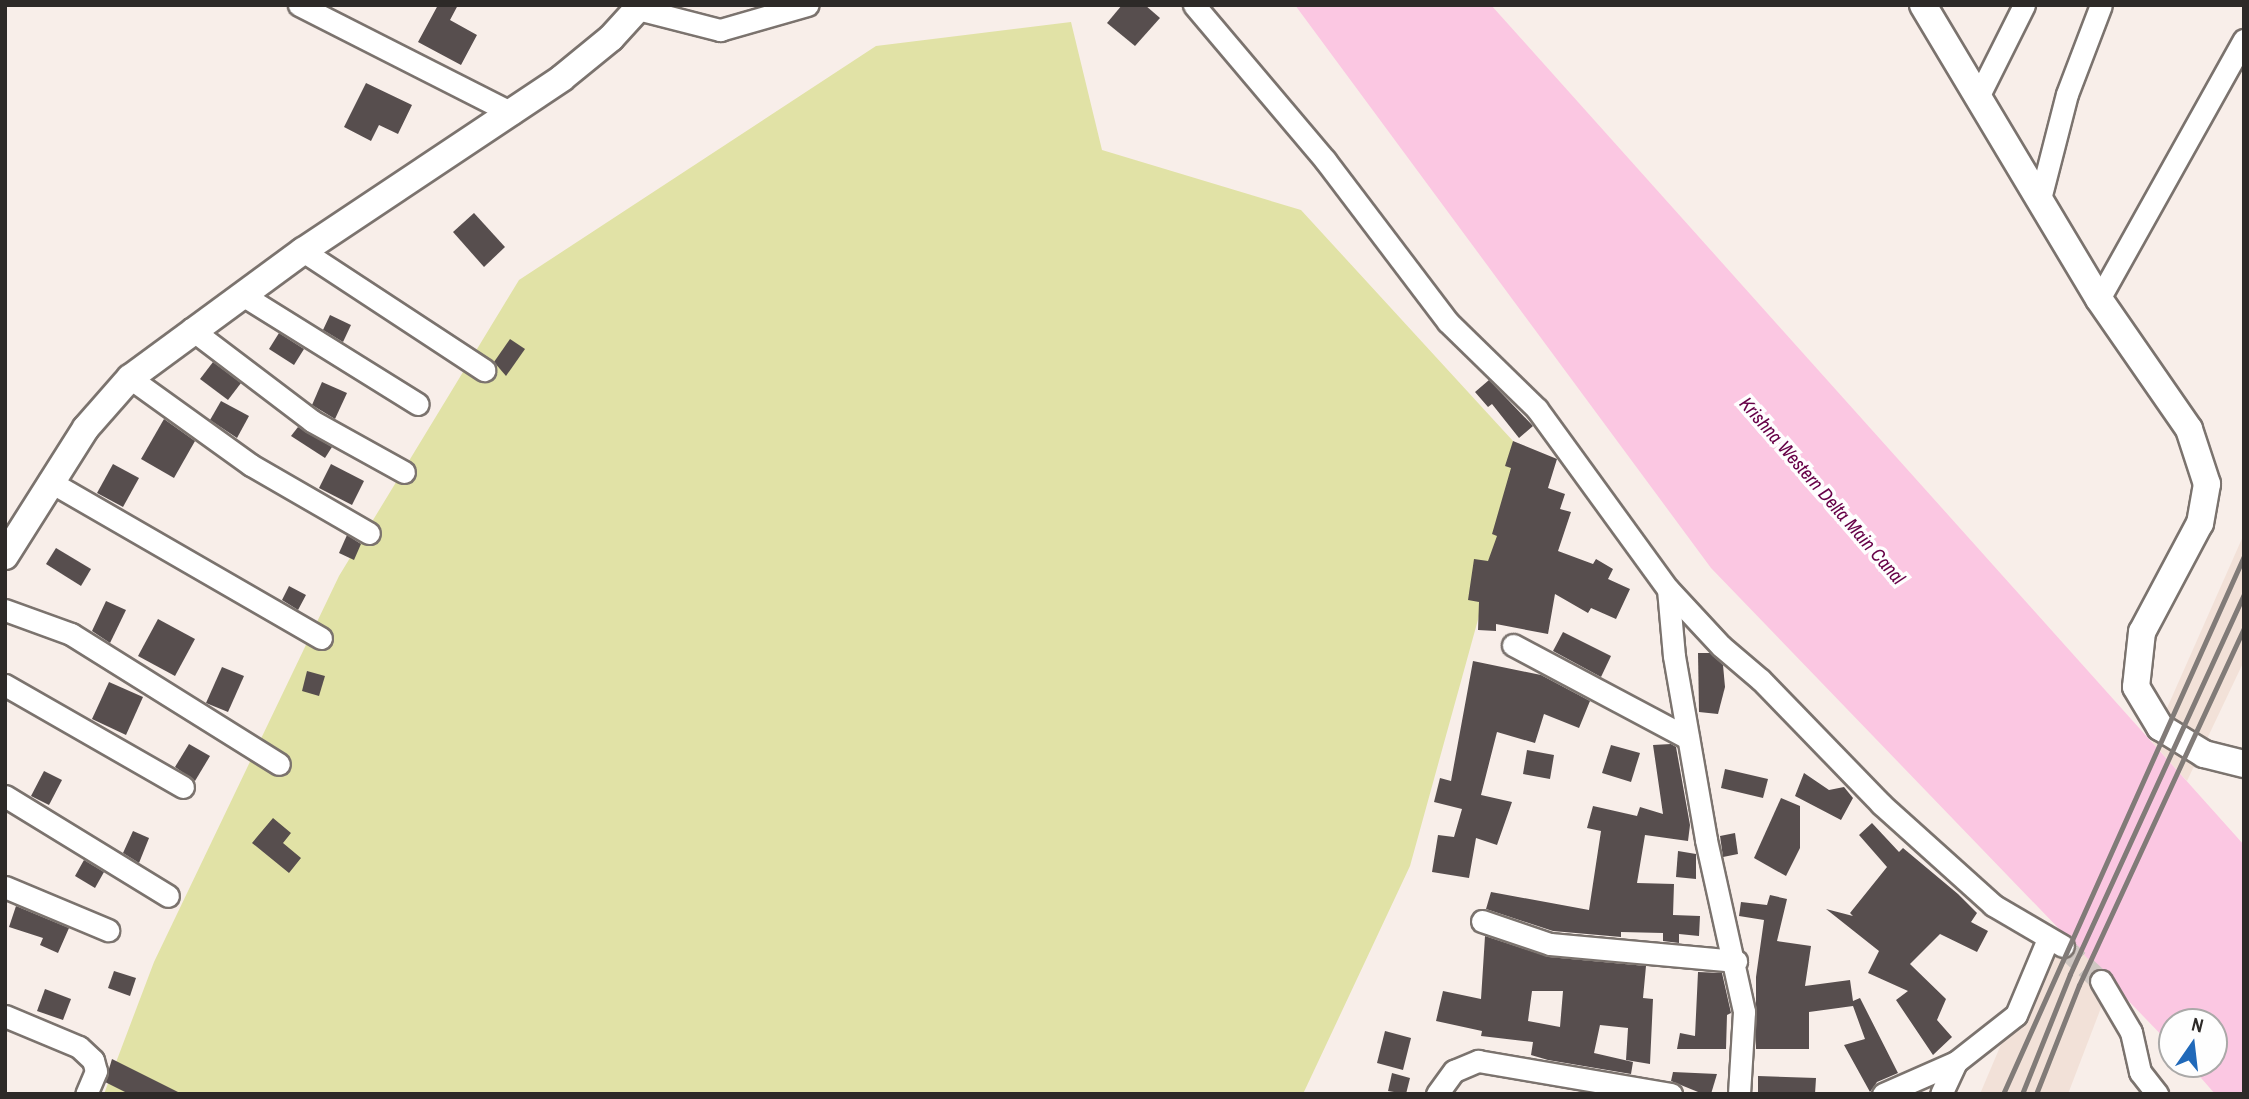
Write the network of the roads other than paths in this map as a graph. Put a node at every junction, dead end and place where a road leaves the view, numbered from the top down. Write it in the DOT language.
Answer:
graph roads {
  1 [pos="299,5"];
  2 [pos="807,5"];
  3 [pos="1194,5"];
  4 [pos="1923,5"];
  5 [pos="2024,5"];
  6 [pos="2101,5"];
  7 [pos="640,7"];
  8 [pos="2244,40"];
  9 [pos="1978,97"];
  10 [pos="512,113"];
  11 [pos="2040,199"];
  12 [pos="303,251"];
  13 [pos="241,294"];
  14 [pos="2099,299"];
  15 [pos="191,328"];
  16 [pos="484,370"];
  17 [pos="130,378"];
  18 [pos="418,404"];
  19 [pos="404,472"];
  20 [pos="49,481"];
  21 [pos="12,526"];
  22 [pos="369,533"];
  23 [pos="5,556"];
  24 [pos="1668,589"];
  25 [pos="5,610"];
  26 [pos="321,638"];
  27 [pos="1513,645"];
  28 [pos="5,685"];
  29 [pos="1688,738"];
  30 [pos="279,764"];
  31 [pos="2244,764"];
  32 [pos="183,787"];
  33 [pos="5,796"];
  34 [pos="5,887"];
  35 [pos="168,896"];
  36 [pos="1482,921"];
  37 [pos="108,930"];
  38 [pos="1736,961"];
  39 [pos="2101,981"];
  40 [pos="5,1016"];
  41 [pos="1956,1062"];
  42 [pos="86,1094"];
  43 [pos="1437,1094"];
  44 [pos="1671,1094"];
  45 [pos="1739,1094"];
  46 [pos="1883,1094"];
  47 [pos="1941,1094"];
  48 [pos="2157,1094"];
  1 -- 10 [label="street"];
  2 -- 7 [label="street"];
  3 -- 24 [label="street"];
  4 -- 9 [label="main road"];
  5 -- 9 [label="street"];
  6 -- 11 [label="street"];
  7 -- 10 [label="main road"];
  8 -- 14 [label="street"];
  9 -- 11 [label="main road"];
  10 -- 12 [label="main road"];
  11 -- 14 [label="main road"];
  12 -- 13 [label="main road"];
  12 -- 16 [label="street"];
  13 -- 15 [label="main road"];
  13 -- 18 [label="street"];
  14 -- 31 [label="main road"];
  15 -- 17 [label="main road"];
  15 -- 19 [label="street"];
  17 -- 20 [label="main road"];
  17 -- 22 [label="street"];
  20 -- 21 [label="main road"];
  20 -- 26 [label="street"];
  21 -- 23 [label="main road"];
  24 -- 29 [label="street"];
  24 -- 41 [label="street"];
  25 -- 30 [label="street"];
  27 -- 29 [label="street"];
  28 -- 32 [label="street"];
  29 -- 38 [label="street"];
  33 -- 35 [label="street"];
  34 -- 37 [label="street"];
  36 -- 38 [label="street"];
  38 -- 45 [label="street"];
  39 -- 48 [label="street"];
  40 -- 42 [label="street"];
  41 -- 46 [label="street"];
  41 -- 47 [label="street"];
  43 -- 44 [label="street"];
}
